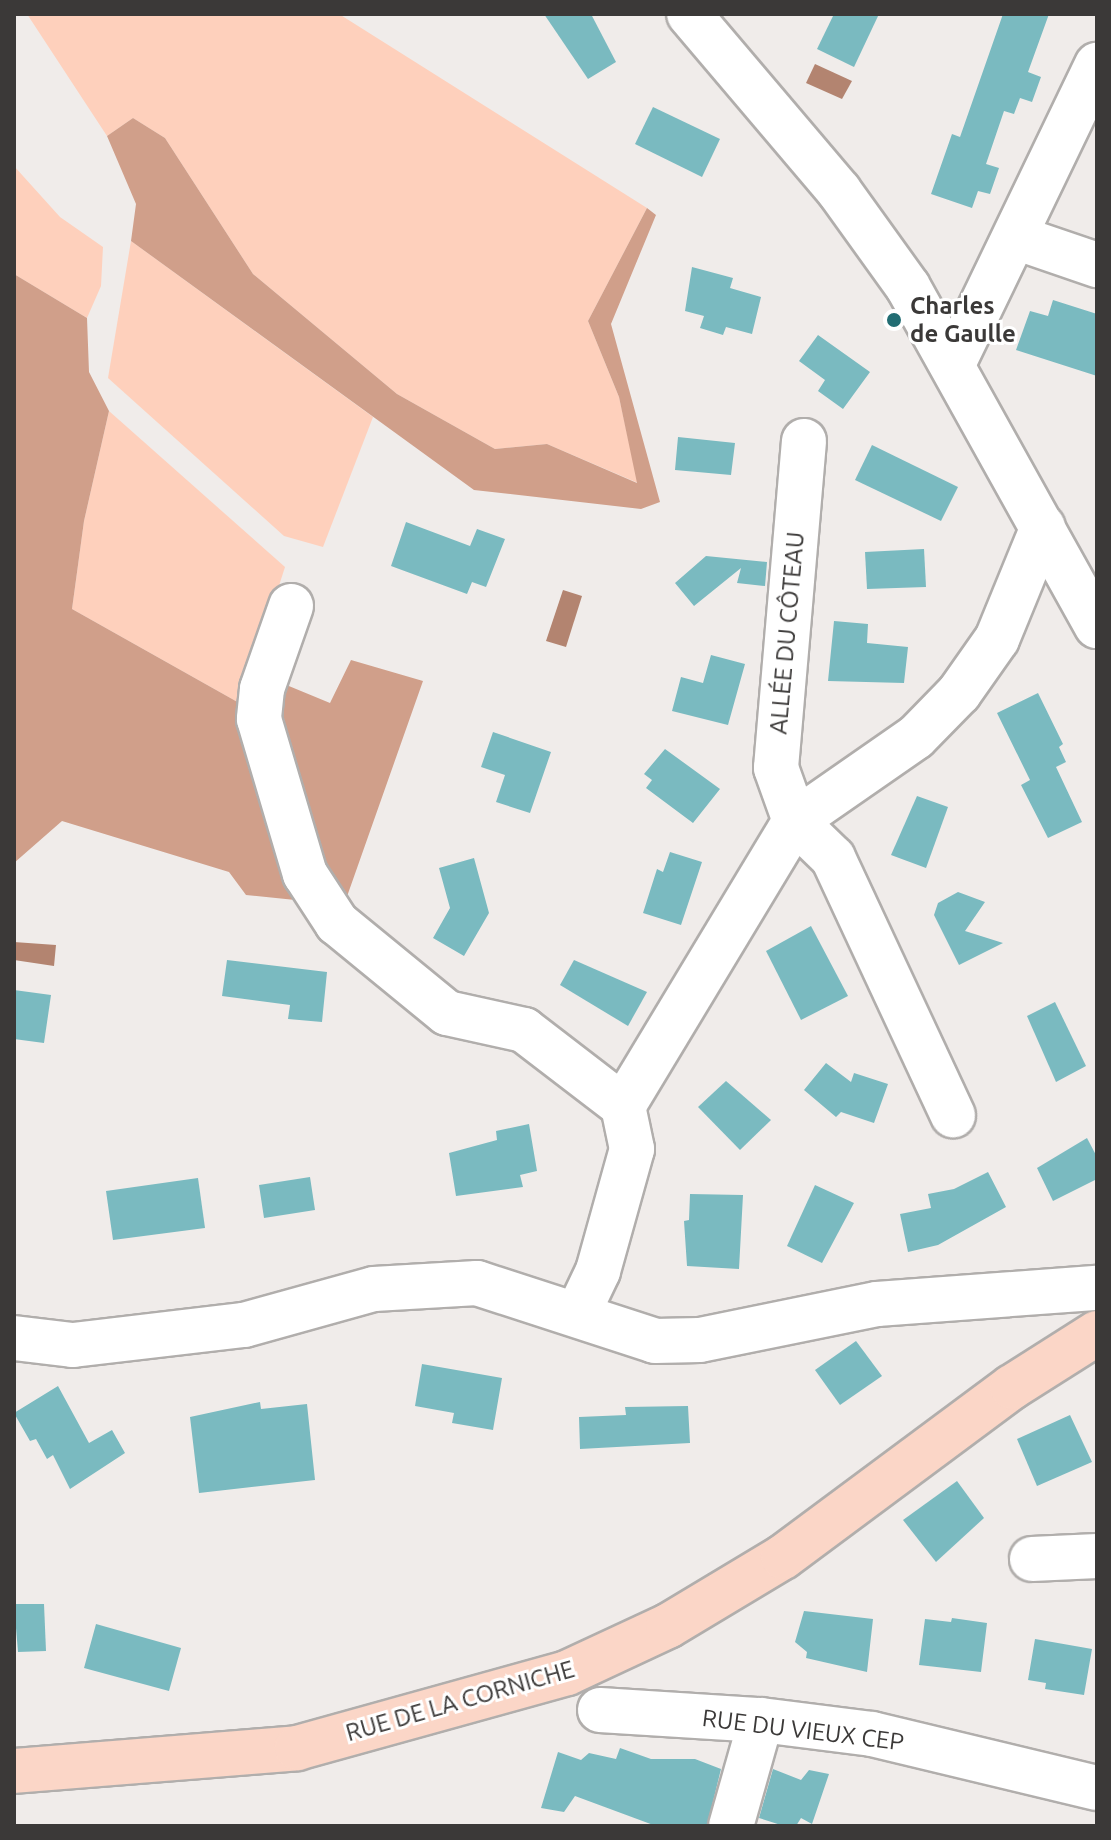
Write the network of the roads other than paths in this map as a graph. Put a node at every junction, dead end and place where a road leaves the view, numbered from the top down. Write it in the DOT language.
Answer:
graph roads {
  1 [pos="689,14"];
  2 [pos="1097,65"];
  3 [pos="1015,237"];
  4 [pos="1097,265"];
  5 [pos="953,364"];
  6 [pos="804,441"];
  7 [pos="1043,527"];
  8 [pos="291,606"];
  9 [pos="1097,626"];
  10 [pos="795,821"];
  11 [pos="623,1106"];
  12 [pos="953,1115"];
  13 [pos="1097,1288"];
  14 [pos="578,1313"];
  15 [pos="1097,1333"];
  16 [pos="14,1338"];
  17 [pos="1097,1556"];
  18 [pos="1032,1559"];
  19 [pos="600,1710"];
  20 [pos="761,1720"];
  21 [pos="14,1771"];
  22 [pos="1097,1788"];
  23 [pos="731,1826"];
  1 -- 5 [label="street"];
  2 -- 3 [label="street"];
  3 -- 4 [label="street"];
  3 -- 5 [label="street"];
  5 -- 7 [label="street"];
  6 -- 10 [label="street, ALLÉE DU CÔTEAU"];
  7 -- 9 [label="street"];
  7 -- 10 [label="street"];
  8 -- 11 [label="street"];
  10 -- 11 [label="street"];
  10 -- 12 [label="street, ALLÉE DU CÔTEAU"];
  11 -- 14 [label="street"];
  13 -- 14 [label="street"];
  14 -- 16 [label="street"];
  15 -- 21 [label="main road, RUE DE LA CORNICHE"];
  17 -- 18 [label="street"];
  19 -- 20 [label="street, RUE DU VIEUX CEP"];
  20 -- 22 [label="street, RUE DU VIEUX CEP"];
  20 -- 23 [label="street"];
}
